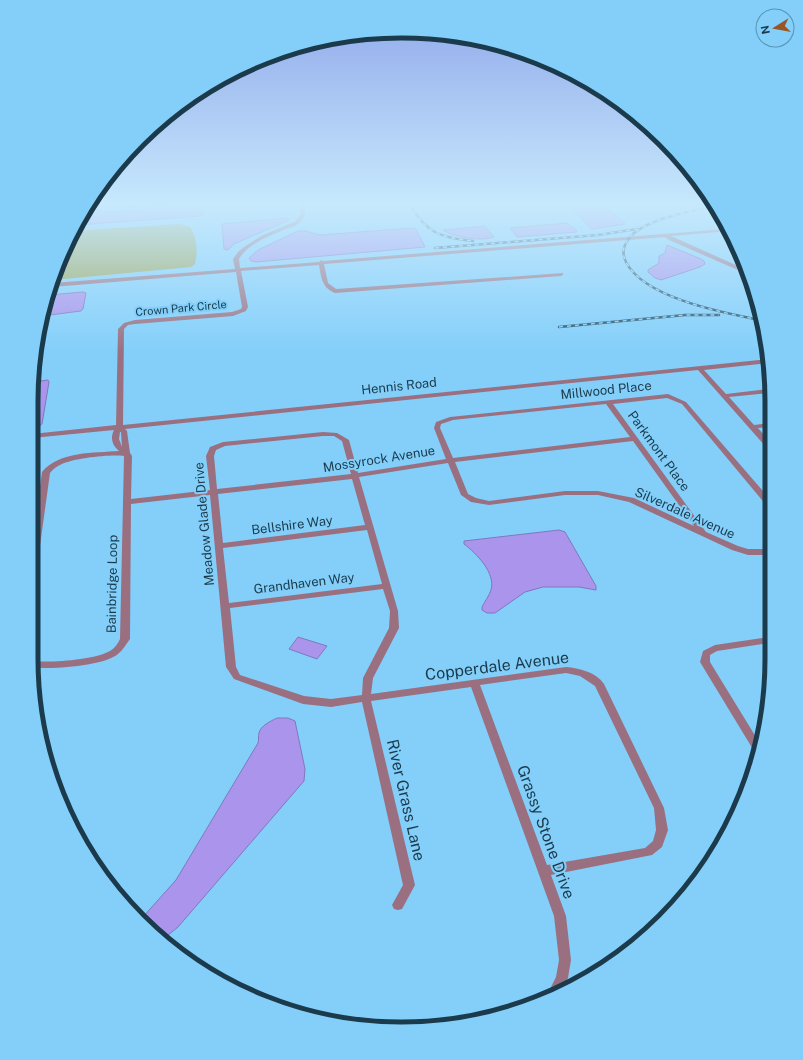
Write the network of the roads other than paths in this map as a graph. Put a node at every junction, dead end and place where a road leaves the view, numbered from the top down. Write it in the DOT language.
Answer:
graph roads {
  1 [pos="239,253"];
  2 [pos="430,253"];
  3 [pos="703,253"];
  4 [pos="321,262"];
  5 [pos="238,269"];
  6 [pos="740,269"];
  7 [pos="561,274"];
  8 [pos="58,284"];
  9 [pos="763,362"];
  10 [pos="699,368"];
  11 [pos="765,391"];
  12 [pos="724,396"];
  13 [pos="608,402"];
  14 [pos="765,425"];
  15 [pos="752,426"];
  16 [pos="119,428"];
  17 [pos="38,435"];
  18 [pos="635,440"];
  19 [pos="765,441"];
  20 [pos="126,453"];
  21 [pos="449,460"];
  22 [pos="355,476"];
  23 [pos="213,492"];
  24 [pos="765,498"];
  25 [pos="127,502"];
  26 [pos="369,527"];
  27 [pos="38,531"];
  28 [pos="704,534"];
  29 [pos="218,546"];
  30 [pos="765,552"];
  31 [pos="387,586"];
  32 [pos="225,606"];
  33 [pos="765,641"];
  34 [pos="38,665"];
  35 [pos="475,684"];
  36 [pos="366,699"];
  37 [pos="755,743"];
  38 [pos="544,870"];
  39 [pos="398,905"];
  40 [pos="560,986"];
  1 -- 5 [label="street, Crown Park Circle"];
  2 -- 4 [label="street"];
  3 -- 6 [label="street"];
  4 -- 5 [label="street"];
  4 -- 7 [label="street"];
  5 -- 8 [label="street"];
  5 -- 16 [label="street, Crown Park Circle"];
  9 -- 10 [label="street, Hennis Road"];
  10 -- 12 [label="street"];
  10 -- 16 [label="street, Hennis Road"];
  11 -- 12 [label="street"];
  12 -- 15 [label="street"];
  13 -- 18 [label="street, Parkmont Place"];
  13 -- 21 [label="street, Millwood Place"];
  13 -- 24 [label="street, Millwood Place"];
  14 -- 15 [label="street"];
  15 -- 19 [label="street"];
  16 -- 17 [label="street, Hennis Road"];
  16 -- 20 [label="street, Bainbridge Loop"];
  18 -- 21 [label="street, Mossyrock Avenue"];
  18 -- 28 [label="street, Parkmont Place"];
  20 -- 25 [label="street, Bainbridge Loop"];
  20 -- 27 [label="street"];
  21 -- 22 [label="street, Mossyrock Avenue"];
  21 -- 28 [label="street, Silverdale Avenue"];
  22 -- 23 [label="street, Mossyrock Avenue"];
  22 -- 23 [label="street, Meadow Glade Drive"];
  22 -- 26 [label="street, Meadow Glade Drive"];
  23 -- 25 [label="street, Mossyrock Avenue"];
  23 -- 29 [label="street, Meadow Glade Drive"];
  25 -- 34 [label="street, Bainbridge Loop"];
  26 -- 29 [label="street, Bellshire Way"];
  26 -- 31 [label="street, Meadow Glade Drive"];
  28 -- 30 [label="street, Silverdale Avenue"];
  29 -- 32 [label="street, Meadow Glade Drive"];
  31 -- 32 [label="street, Grandhaven Way"];
  31 -- 36 [label="street, Meadow Glade Drive"];
  32 -- 36 [label="street, Meadow Glade Drive"];
  33 -- 37 [label="street"];
  35 -- 36 [label="street, Copperdale Avenue"];
  35 -- 38 [label="street, Grassy Stone Drive"];
  35 -- 38 [label="street, Copperdale Avenue"];
  36 -- 39 [label="street, River Grass Lane"];
  38 -- 40 [label="street, Grassy Stone Drive"];
}
